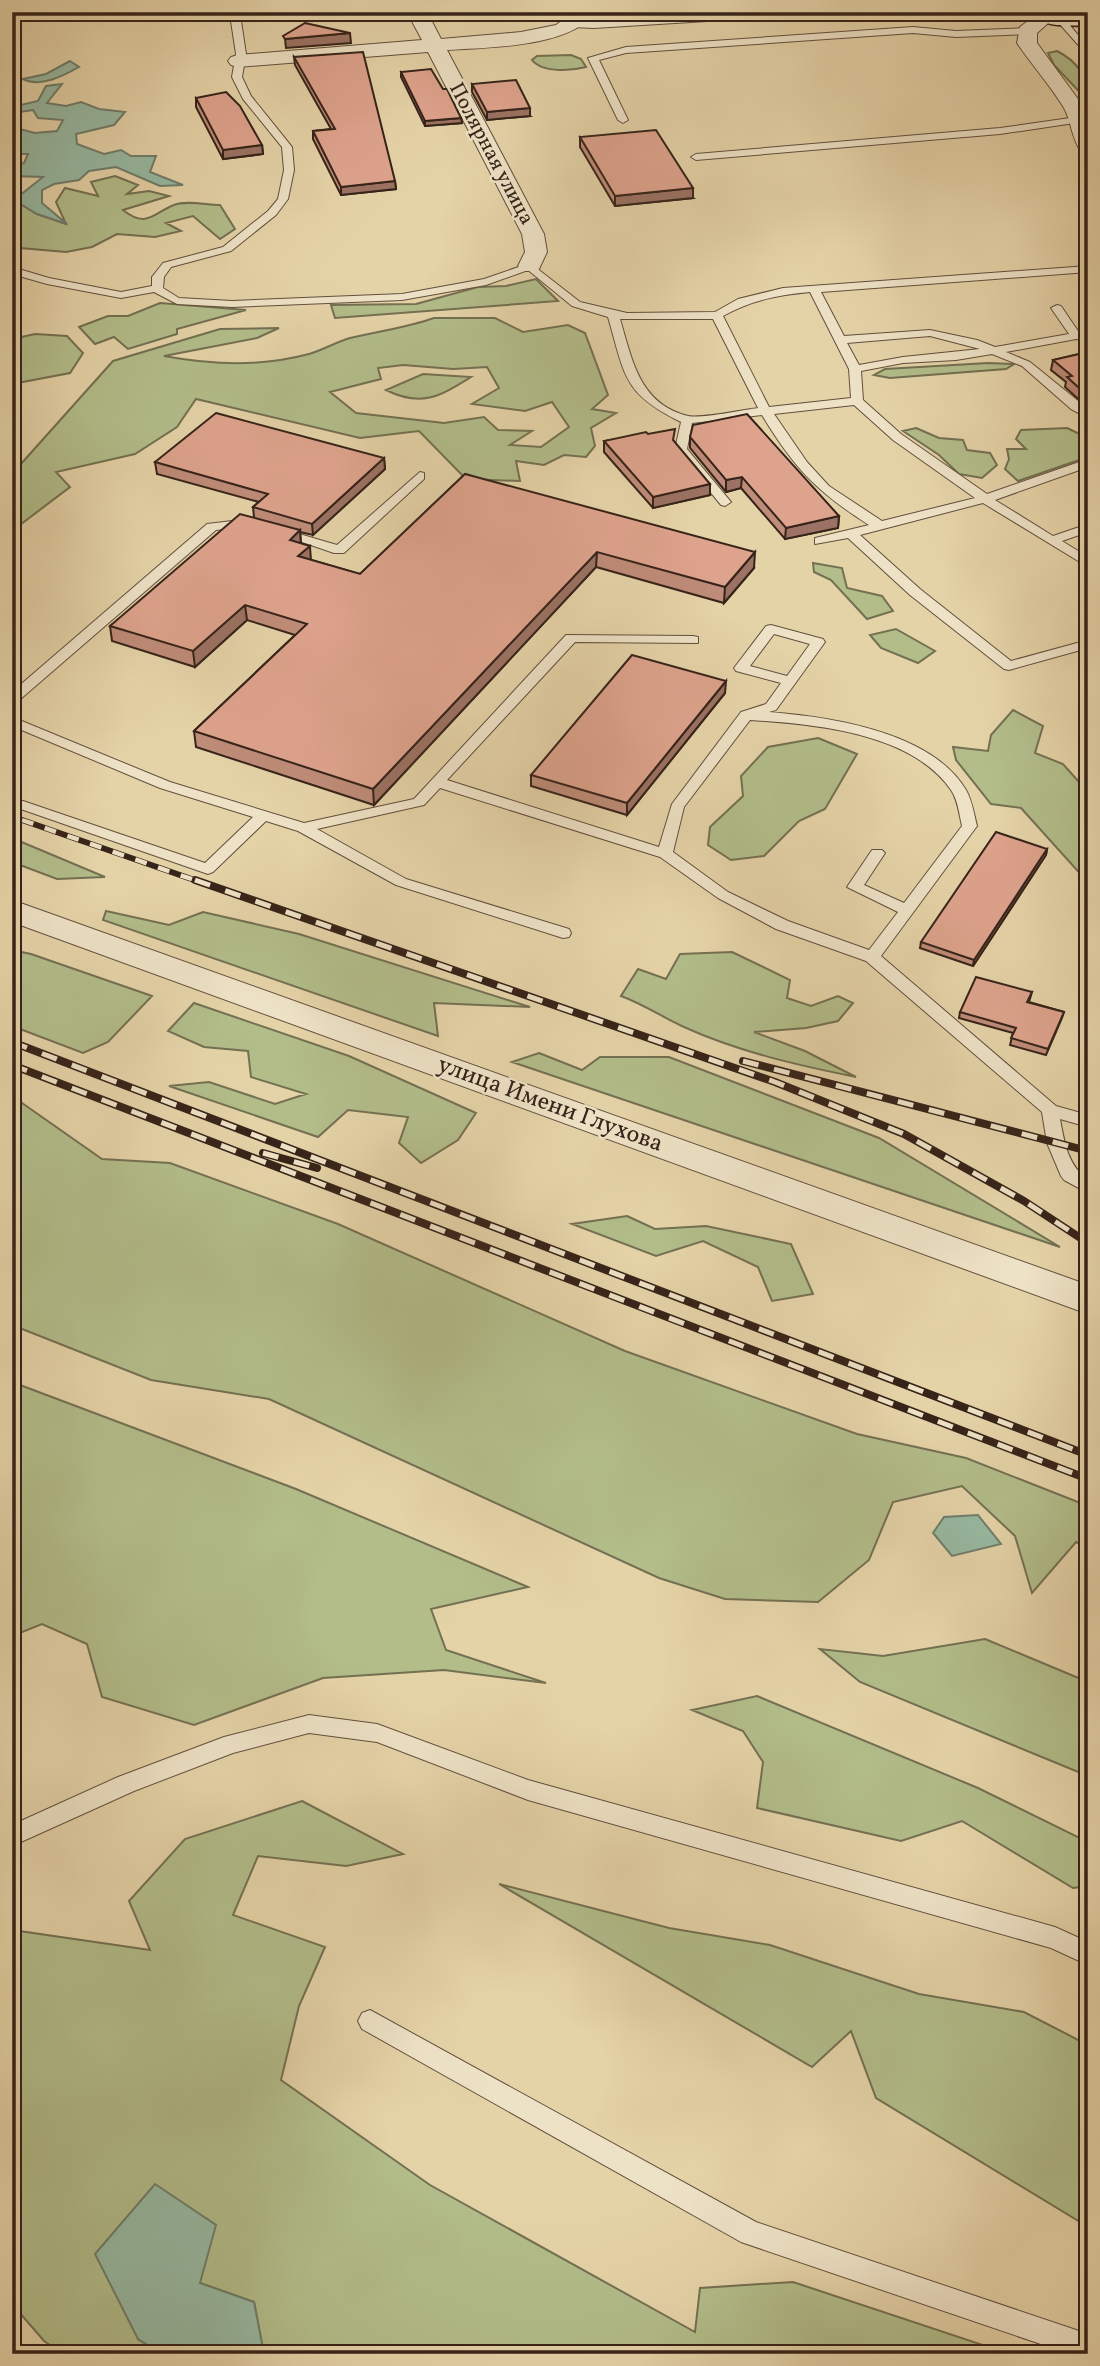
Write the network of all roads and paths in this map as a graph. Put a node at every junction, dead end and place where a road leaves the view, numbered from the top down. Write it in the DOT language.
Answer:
graph roads {
  1 [pos="239,12"];
  2 [pos="417,12"];
  3 [pos="787,13"];
  4 [pos="1049,16"];
  5 [pos="579,18"];
  6 [pos="1088,20"];
  7 [pos="1027,31"];
  8 [pos="433,45"];
  9 [pos="1088,53"];
  10 [pos="238,61"];
  11 [pos="623,120"];
  12 [pos="1077,120"];
  13 [pos="1088,145"];
  14 [pos="696,157"];
  15 [pos="530,266"];
  16 [pos="1088,269"];
  17 [pos="12,270"];
  18 [pos="157,288"];
  19 [pos="814,289"];
  20 [pos="1057,308"];
  21 [pos="613,313"];
  22 [pos="717,315"];
  23 [pos="1082,337"];
  24 [pos="838,340"];
  25 [pos="994,351"];
  26 [pos="855,369"];
  27 [pos="857,401"];
  28 [pos="765,411"];
  29 [pos="1088,414"];
  30 [pos="687,420"];
  31 [pos="1088,463"];
  32 [pos="420,476"];
  33 [pos="985,499"];
  34 [pos="725,502"];
  35 [pos="880,526"];
  36 [pos="1088,528"];
  37 [pos="850,533"];
  38 [pos="1052,540"];
  39 [pos="820,541"];
  40 [pos="1088,564"];
  41 [pos="693,640"];
  42 [pos="1088,644"];
  43 [pos="791,681"];
  44 [pos="12,699"];
  45 [pos="746,715"];
  46 [pos="12,721"];
  47 [pos="437,782"];
  48 [pos="18,804"];
  49 [pos="263,816"];
  50 [pos="303,828"];
  51 [pos="877,853"];
  52 [pos="665,854"];
  53 [pos="12,910"];
  54 [pos="907,911"];
  55 [pos="563,933"];
  56 [pos="872,957"];
  57 [pos="1050,1110"];
  58 [pos="1088,1121"];
  59 [pos="1088,1187"];
  60 [pos="1088,1300"];
  61 [pos="12,1836"];
  62 [pos="1088,1954"];
  63 [pos="370,2021"];
  64 [pos="1088,2347"];
  1 -- 10 [label="lane"];
  2 -- 8 [label="street, Полярная улица"];
  3 -- 5 [label="lane"];
  4 -- 6 [label="street"];
  4 -- 7 [label="street"];
  4 -- 9 [label="lane"];
  5 -- 8 [label="street"];
  7 -- 11 [label="lane"];
  7 -- 12 [label="street"];
  8 -- 10 [label="street"];
  8 -- 15 [label="street, Полярная улица"];
  10 -- 18 [label="lane"];
  12 -- 13 [label="street"];
  12 -- 14 [label="lane"];
  15 -- 18 [label="lane"];
  15 -- 21 [label="lane"];
  16 -- 19 [label="lane"];
  17 -- 18 [label="lane"];
  19 -- 22 [label="lane"];
  19 -- 24 [label="lane"];
  20 -- 23 [label="lane"];
  21 -- 22 [label="lane"];
  21 -- 30 [label="lane"];
  22 -- 28 [label="lane"];
  23 -- 25 [label="lane"];
  24 -- 25 [label="lane"];
  24 -- 26 [label="lane"];
  25 -- 26 [label="lane"];
  25 -- 29 [label="lane"];
  26 -- 27 [label="lane"];
  27 -- 28 [label="lane"];
  27 -- 33 [label="lane"];
  28 -- 30 [label="lane"];
  28 -- 35 [label="lane"];
  30 -- 34 [label="lane"];
  31 -- 33 [label="lane"];
  32 -- 44 [label="lane"];
  33 -- 35 [label="lane"];
  33 -- 38 [label="lane"];
  35 -- 37 [label="lane"];
  36 -- 38 [label="lane"];
  37 -- 39 [label="lane"];
  37 -- 42 [label="lane"];
  38 -- 40 [label="lane"];
  41 -- 47 [label="lane"];
  43 -- 43 [label="lane"];
  43 -- 45 [label="lane"];
  45 -- 52 [label="lane"];
  45 -- 54 [label="lane"];
  46 -- 49 [label="lane"];
  47 -- 50 [label="lane"];
  47 -- 52 [label="lane"];
  48 -- 49 [label="lane"];
  49 -- 50 [label="lane"];
  50 -- 55 [label="lane"];
  51 -- 54 [label="lane"];
  52 -- 56 [label="lane"];
  53 -- 60 [label="street, улица Имени Глухова"];
  54 -- 56 [label="lane"];
  56 -- 57 [label="lane"];
  57 -- 58 [label="lane"];
  57 -- 59 [label="lane"];
  61 -- 62 [label="lane"];
  63 -- 64 [label="lane"];
}
